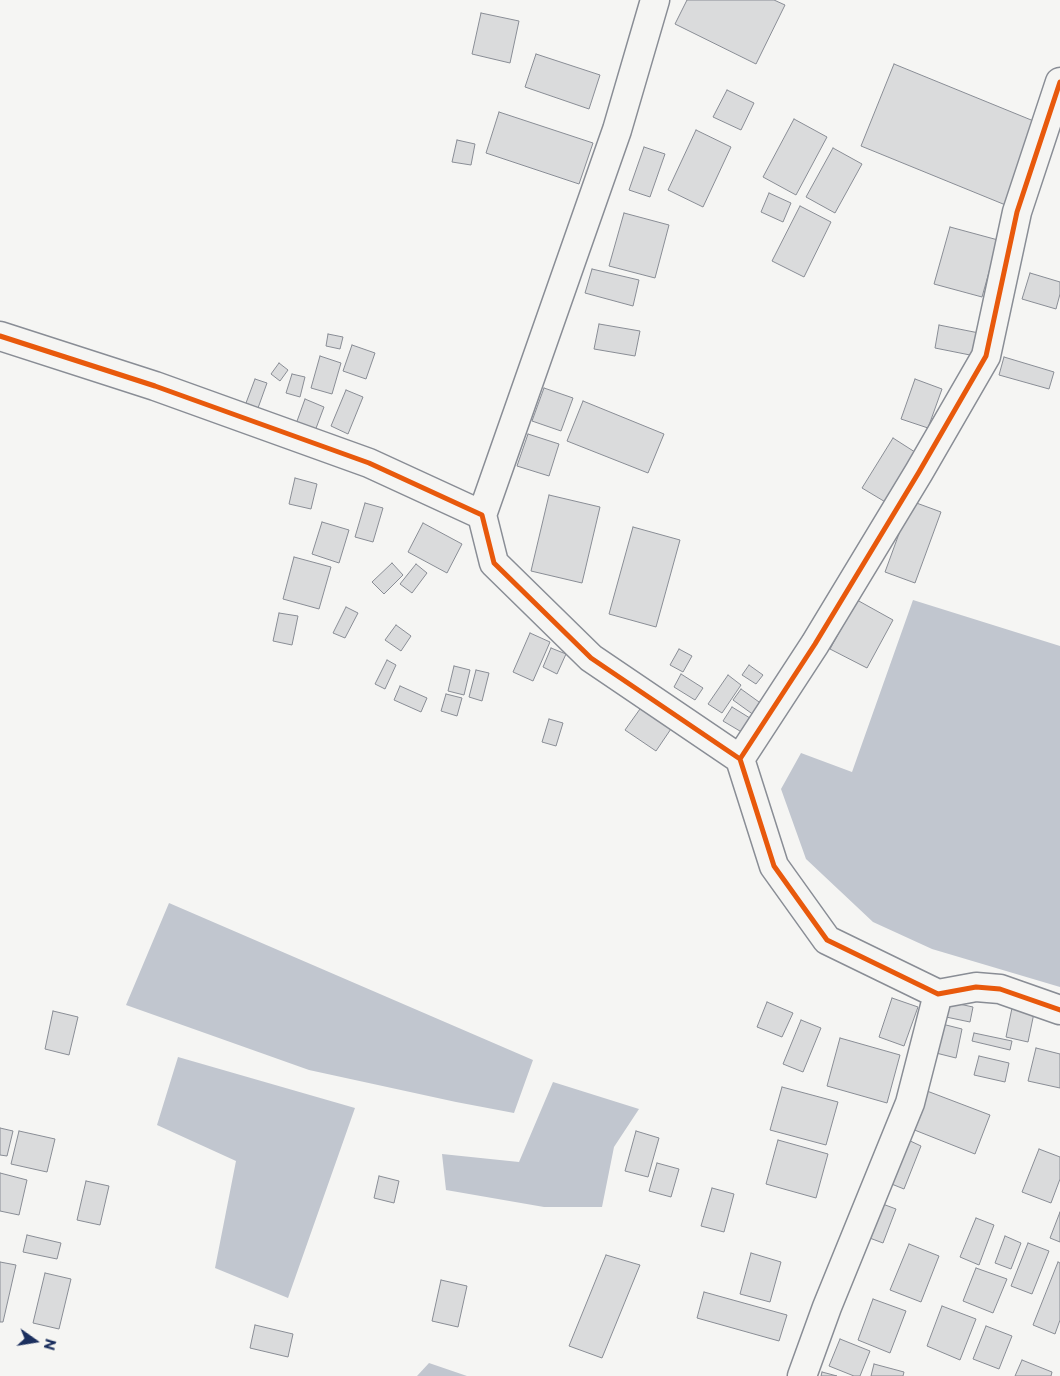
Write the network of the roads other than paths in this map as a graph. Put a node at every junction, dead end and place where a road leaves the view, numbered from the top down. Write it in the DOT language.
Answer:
graph roads {
  1 [pos="655,0"];
  2 [pos="1060,82"];
  3 [pos="0,336"];
  4 [pos="482,516"];
  5 [pos="740,759"];
  6 [pos="938,994"];
  7 [pos="1060,1010"];
  8 [pos="802,1376"];
  1 -- 4 [label="street"];
  2 -- 5 [label="street"];
  3 -- 4 [label="street"];
  4 -- 5 [label="street"];
  5 -- 6 [label="street"];
  6 -- 7 [label="street"];
  6 -- 8 [label="street"];
}
